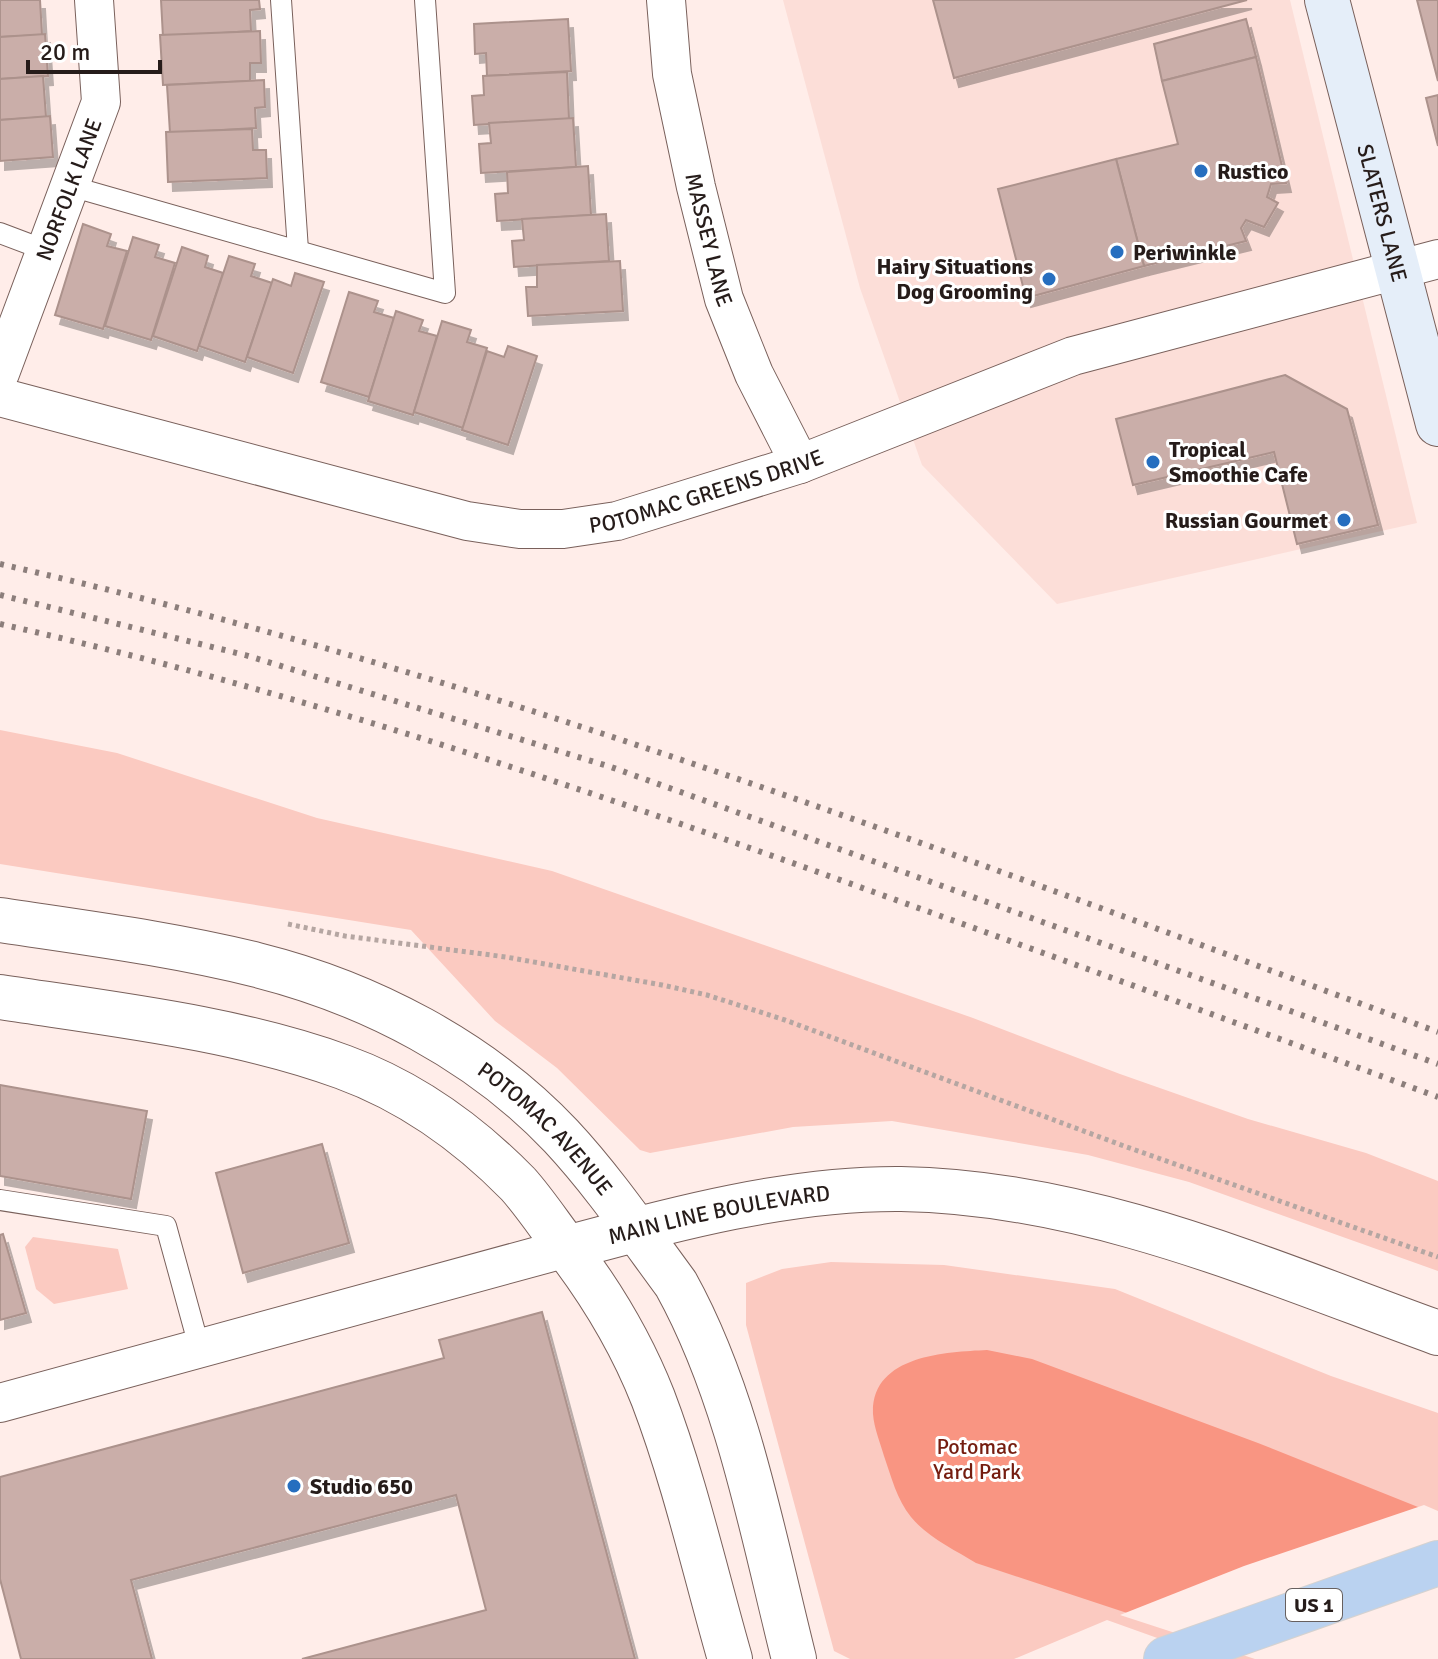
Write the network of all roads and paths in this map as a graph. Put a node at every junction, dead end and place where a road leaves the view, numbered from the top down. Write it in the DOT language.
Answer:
graph roads {
  1 [pos="94,0"];
  2 [pos="281,0"];
  3 [pos="425,0"];
  4 [pos="666,0"];
  5 [pos="1327,0"];
  6 [pos="70,186"];
  7 [pos="0,233"];
  8 [pos="45,250"];
  9 [pos="298,250"];
  10 [pos="1418,264"];
  11 [pos="0,373"];
  12 [pos="0,397"];
  13 [pos="1438,424"];
  14 [pos="800,464"];
  15 [pos="0,920"];
  16 [pos="345,936"];
  17 [pos="0,997"];
  18 [pos="0,1200"];
  19 [pos="635,1229"];
  20 [pos="567,1248"];
  21 [pos="1438,1257"];
  22 [pos="1438,1333"];
  23 [pos="200,1350"];
  24 [pos="0,1403"];
  25 [pos="1438,1563"];
  26 [pos="1178,1654"];
  27 [pos="730,1659"];
  28 [pos="794,1659"];
  1 -- 6 [label="street, NORFOLK LANE"];
  2 -- 9 [label="lane"];
  3 -- 9 [label="lane"];
  4 -- 14 [label="street, MASSEY LANE"];
  5 -- 10 [label="main road, SLATERS LANE"];
  6 -- 8 [label="street, NORFOLK LANE"];
  6 -- 9 [label="lane"];
  7 -- 8 [label="lane"];
  8 -- 11 [label="street, NORFOLK LANE"];
  10 -- 13 [label="main road, SLATERS LANE"];
  10 -- 14 [label="street, POTOMAC GREENS DRIVE"];
  12 -- 14 [label="street, POTOMAC GREENS DRIVE"];
  15 -- 19 [label="street, POTOMAC AVENUE"];
  16 -- 21 [label="path"];
  17 -- 20 [label="street"];
  18 -- 23 [label="lane"];
  19 -- 20 [label="street, MAIN LINE BOULEVARD"];
  19 -- 22 [label="street, MAIN LINE BOULEVARD"];
  19 -- 28 [label="street, POTOMAC AVENUE"];
  20 -- 23 [label="street, MAIN LINE BOULEVARD"];
  20 -- 27 [label="street"];
  23 -- 24 [label="street, MAIN LINE BOULEVARD"];
  25 -- 26 [label="highway, US 1"];
}
